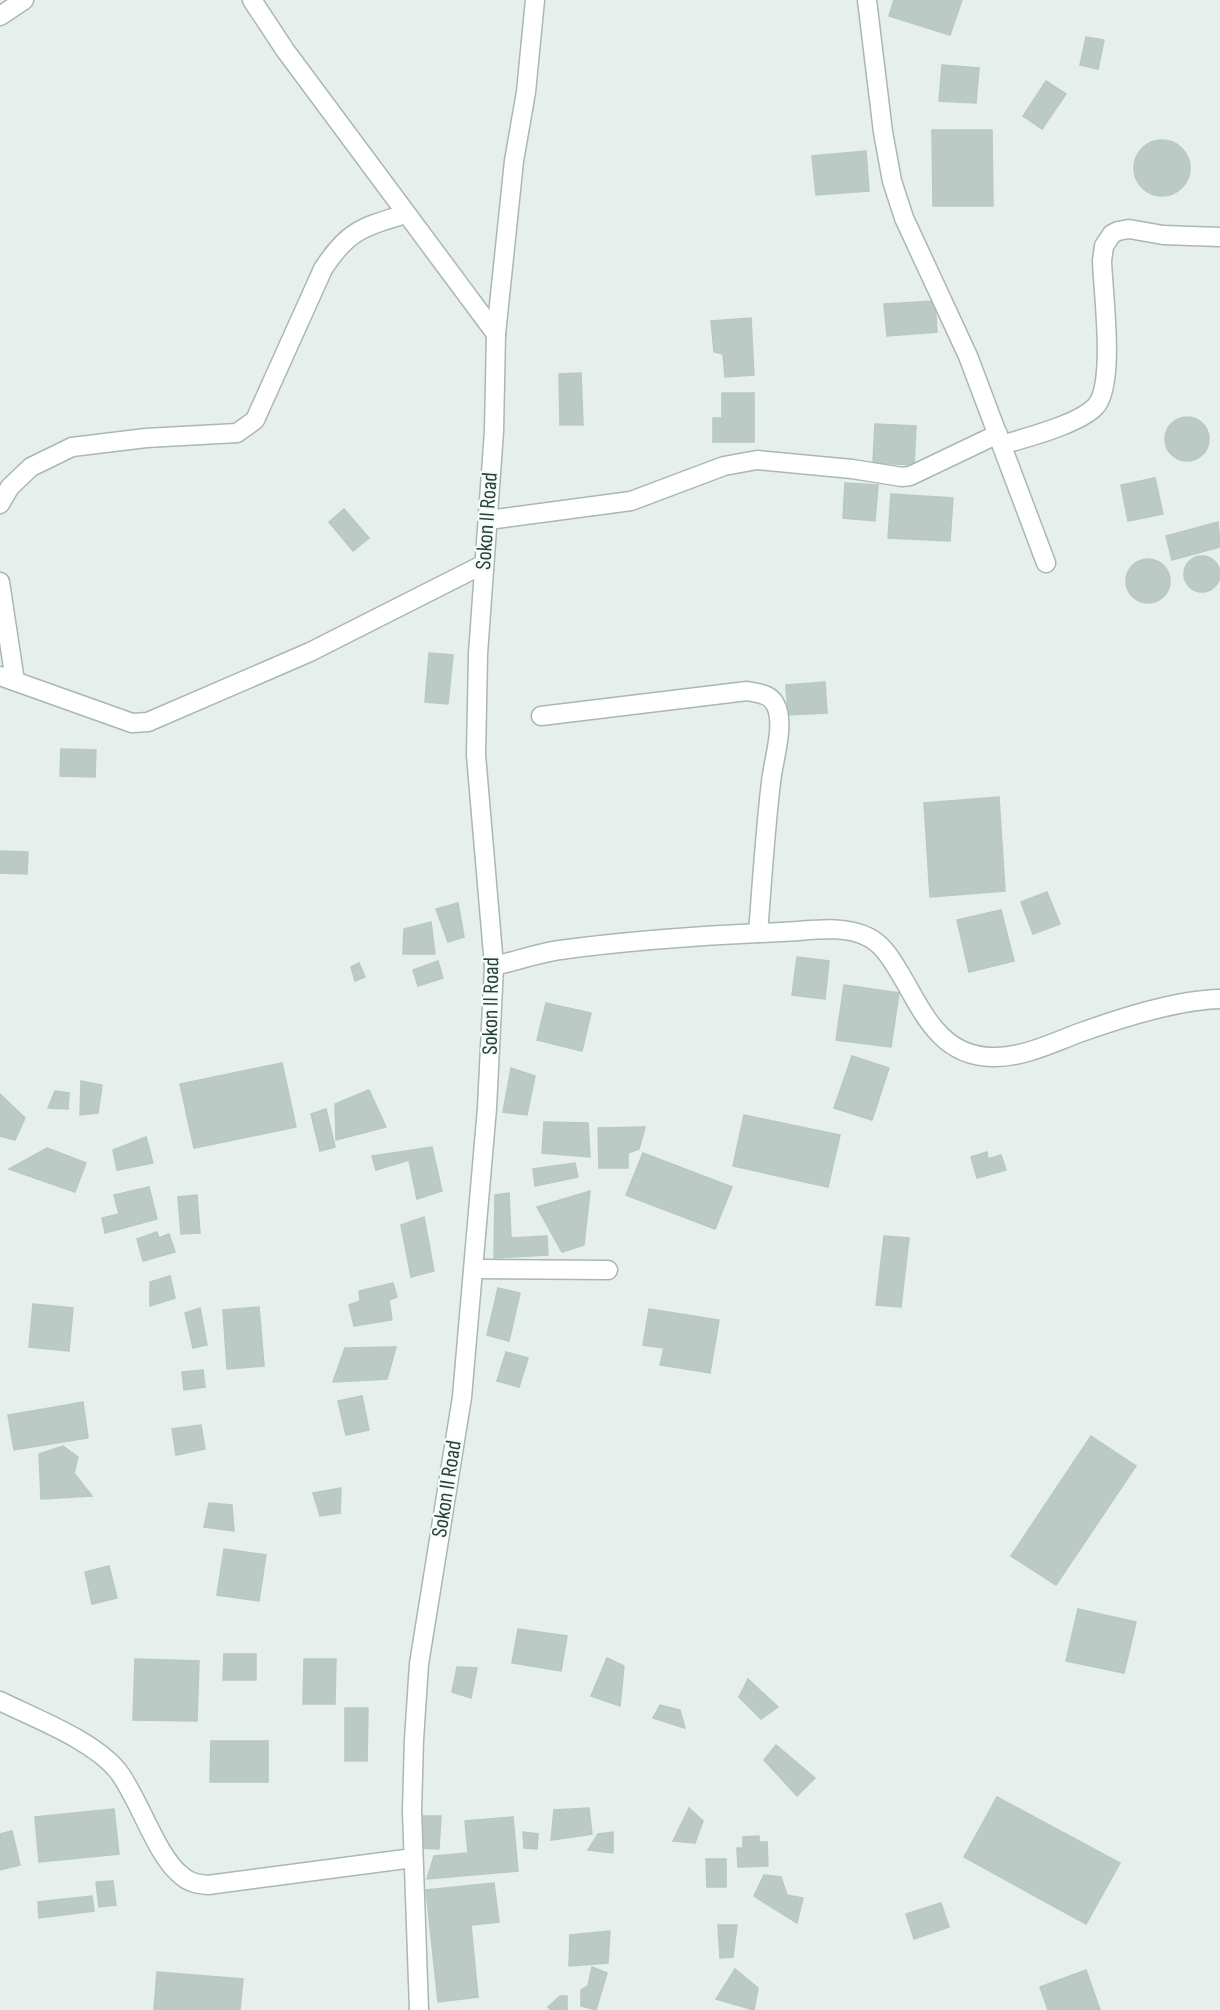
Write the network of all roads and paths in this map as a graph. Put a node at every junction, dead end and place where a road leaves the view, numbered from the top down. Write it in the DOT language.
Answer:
graph roads {
  1 [pos="24,0"];
  2 [pos="252,0"];
  3 [pos="536,0"];
  4 [pos="867,0"];
  5 [pos="0,16"];
  6 [pos="406,214"];
  7 [pos="1220,237"];
  8 [pos="496,334"];
  9 [pos="1000,440"];
  10 [pos="0,504"];
  11 [pos="488,520"];
  12 [pos="1046,563"];
  13 [pos="484,564"];
  14 [pos="0,582"];
  15 [pos="7,679"];
  16 [pos="541,716"];
  17 [pos="758,933"];
  18 [pos="494,966"];
  19 [pos="1220,999"];
  20 [pos="474,1269"];
  21 [pos="608,1270"];
  22 [pos="0,1701"];
  23 [pos="413,1858"];
  24 [pos="418,2010"];
  1 -- 5 [label="street"];
  2 -- 6 [label="street"];
  3 -- 8 [label="street, Sokon II Road"];
  4 -- 9 [label="street"];
  6 -- 8 [label="street"];
  6 -- 10 [label="street"];
  7 -- 9 [label="street"];
  8 -- 11 [label="street, Sokon II Road"];
  9 -- 11 [label="street"];
  9 -- 12 [label="street"];
  11 -- 13 [label="street, Sokon II Road"];
  13 -- 15 [label="street"];
  13 -- 18 [label="street, Sokon II Road"];
  14 -- 15 [label="street"];
  16 -- 17 [label="street"];
  17 -- 18 [label="street"];
  17 -- 19 [label="street"];
  18 -- 20 [label="street, Sokon II Road"];
  20 -- 21 [label="street"];
  20 -- 23 [label="street, Sokon II Road"];
  22 -- 23 [label="street"];
  23 -- 24 [label="street, Sokon II Road"];
}
